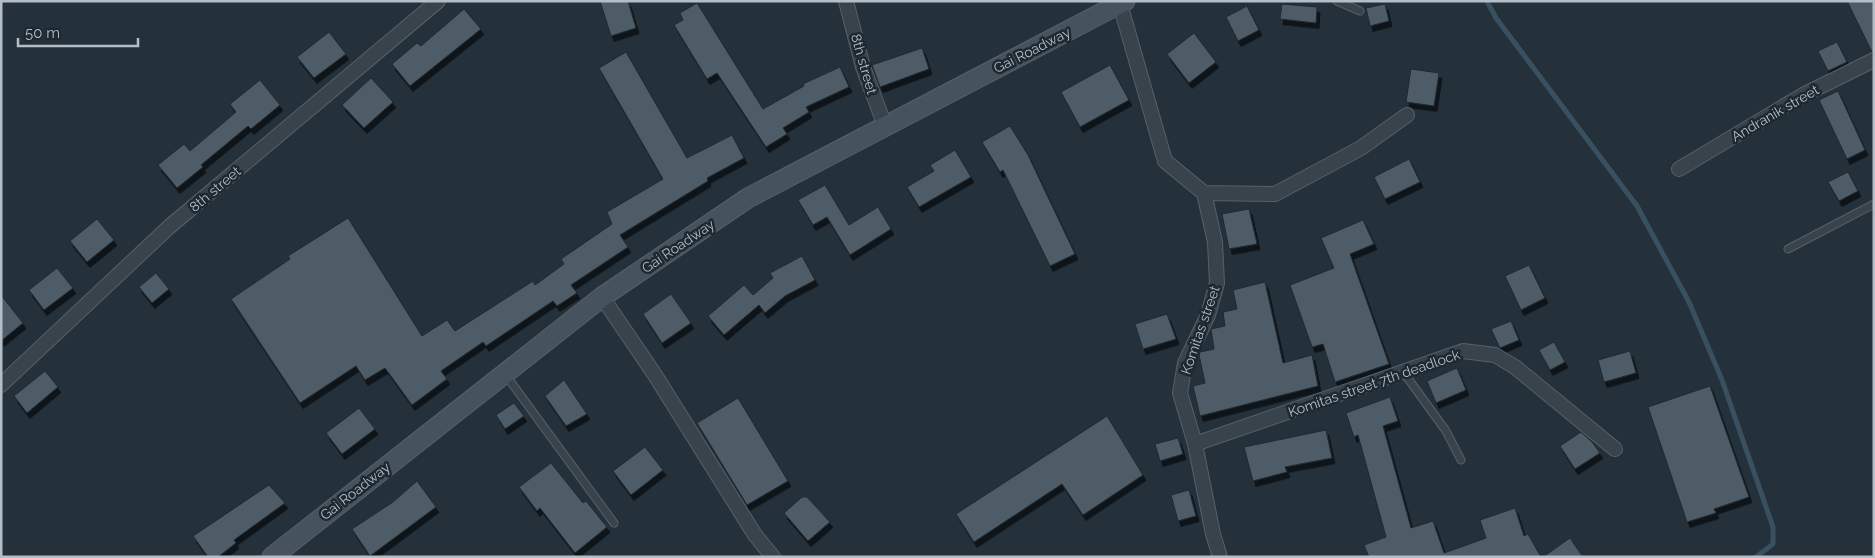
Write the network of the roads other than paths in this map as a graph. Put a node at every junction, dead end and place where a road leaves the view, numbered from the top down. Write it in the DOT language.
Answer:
graph roads {
  1 [pos="438,1"];
  2 [pos="846,1"];
  3 [pos="1336,1"];
  4 [pos="1123,3"];
  5 [pos="1360,11"];
  6 [pos="1874,60"];
  7 [pos="1407,115"];
  8 [pos="885,126"];
  9 [pos="1679,169"];
  10 [pos="1204,193"];
  11 [pos="1874,204"];
  12 [pos="1788,248"];
  13 [pos="602,297"];
  14 [pos="1404,373"];
  15 [pos="504,374"];
  16 [pos="1,385"];
  17 [pos="1195,444"];
  18 [pos="1615,449"];
  19 [pos="1461,460"];
  20 [pos="614,523"];
  21 [pos="272,557"];
  22 [pos="773,557"];
  23 [pos="1220,557"];
  1 -- 16 [label="street, 8th street"];
  2 -- 8 [label="street, 8th street"];
  3 -- 5 [label="lane"];
  4 -- 8 [label="main road, Gai Roadway"];
  4 -- 10 [label="street"];
  6 -- 9 [label="street, Andranik street"];
  7 -- 10 [label="street"];
  8 -- 13 [label="main road, Gai Roadway"];
  10 -- 17 [label="street, Komitas street"];
  11 -- 12 [label="lane"];
  13 -- 15 [label="main road, Gai Roadway"];
  13 -- 22 [label="street"];
  14 -- 17 [label="street, Komitas street 7th deadlock"];
  14 -- 18 [label="street, Komitas street 7th deadlock"];
  14 -- 19 [label="lane"];
  15 -- 20 [label="lane"];
  15 -- 21 [label="main road, Gai Roadway"];
  17 -- 23 [label="street, Komitas street"];
}
